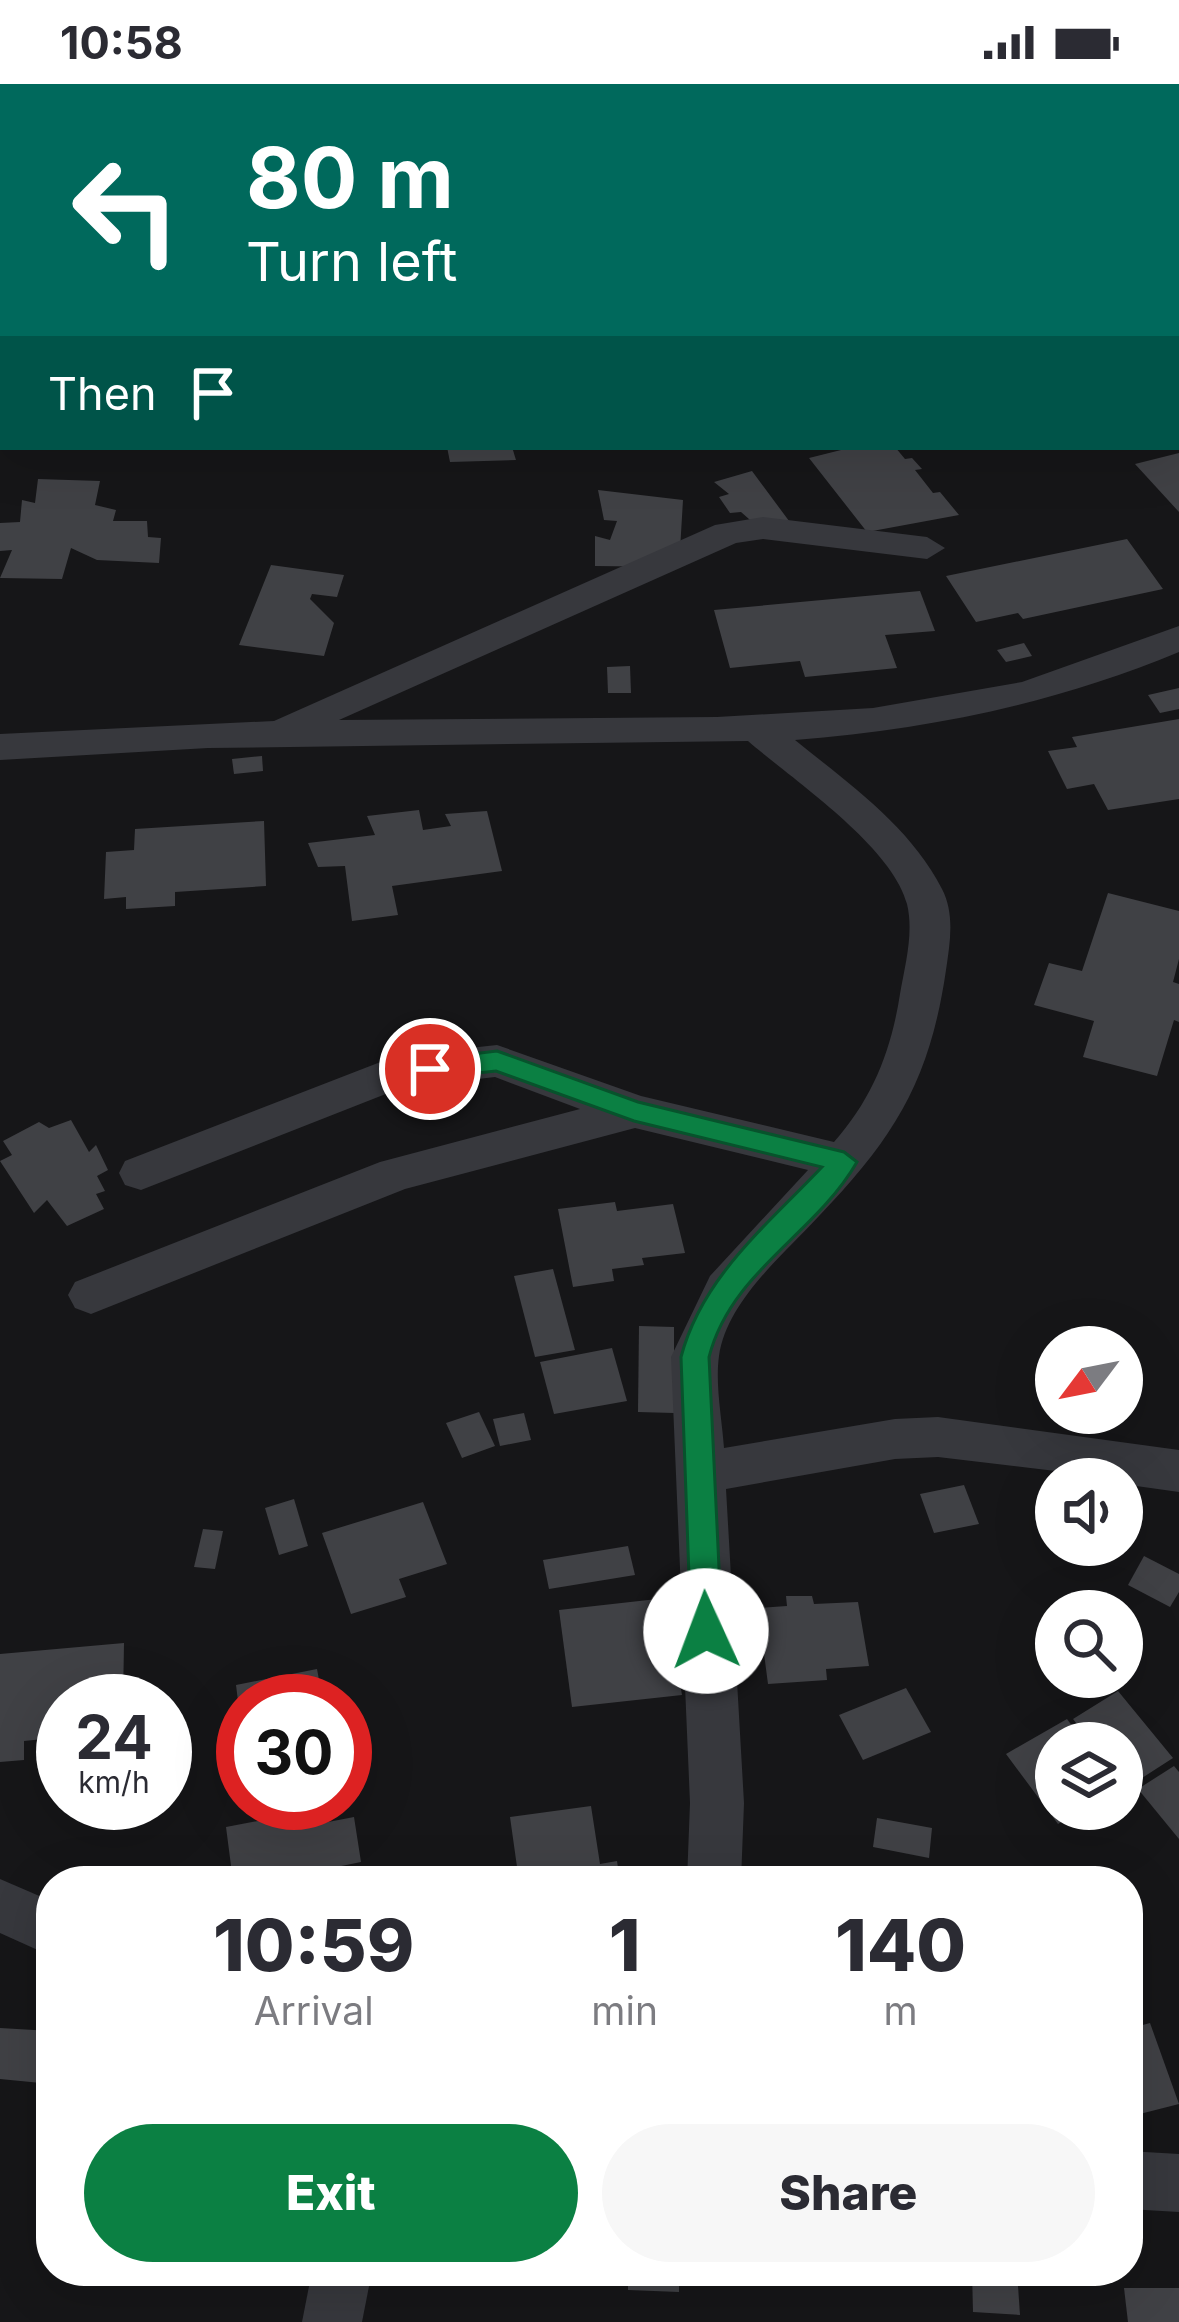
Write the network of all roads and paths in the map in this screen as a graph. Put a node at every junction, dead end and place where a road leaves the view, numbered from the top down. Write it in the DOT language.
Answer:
graph roads {
  1 [pos="927,548"];
  2 [pos="1179,638"];
  3 [pos="760,730"];
  4 [pos="274,733"];
  5 [pos="0,747"];
  6 [pos="634,1111"];
  7 [pos="844,1162"];
  8 [pos="141,1173"];
  9 [pos="91,1295"];
  10 [pos="1179,1471"];
  11 [pos="700,1473"];
  12 [pos="714,1866"];
  13 [pos="0,1905"];
  14 [pos="36,1922"];
  15 [pos="1143,2181"];
  16 [pos="1179,2183"];
  17 [pos="339,2286"];
  18 [pos="332,2322"];
  1 -- 4 [label="street"];
  2 -- 3 [label="street"];
  3 -- 4 [label="street"];
  3 -- 7 [label="street"];
  4 -- 5 [label="street"];
  6 -- 7 [label="street"];
  6 -- 8 [label="street"];
  6 -- 9 [label="street"];
  7 -- 11 [label="street"];
  10 -- 11 [label="street"];
  11 -- 12 [label="street"];
  13 -- 14 [label="street"];
  15 -- 16 [label="street"];
  17 -- 18 [label="street"];
}
